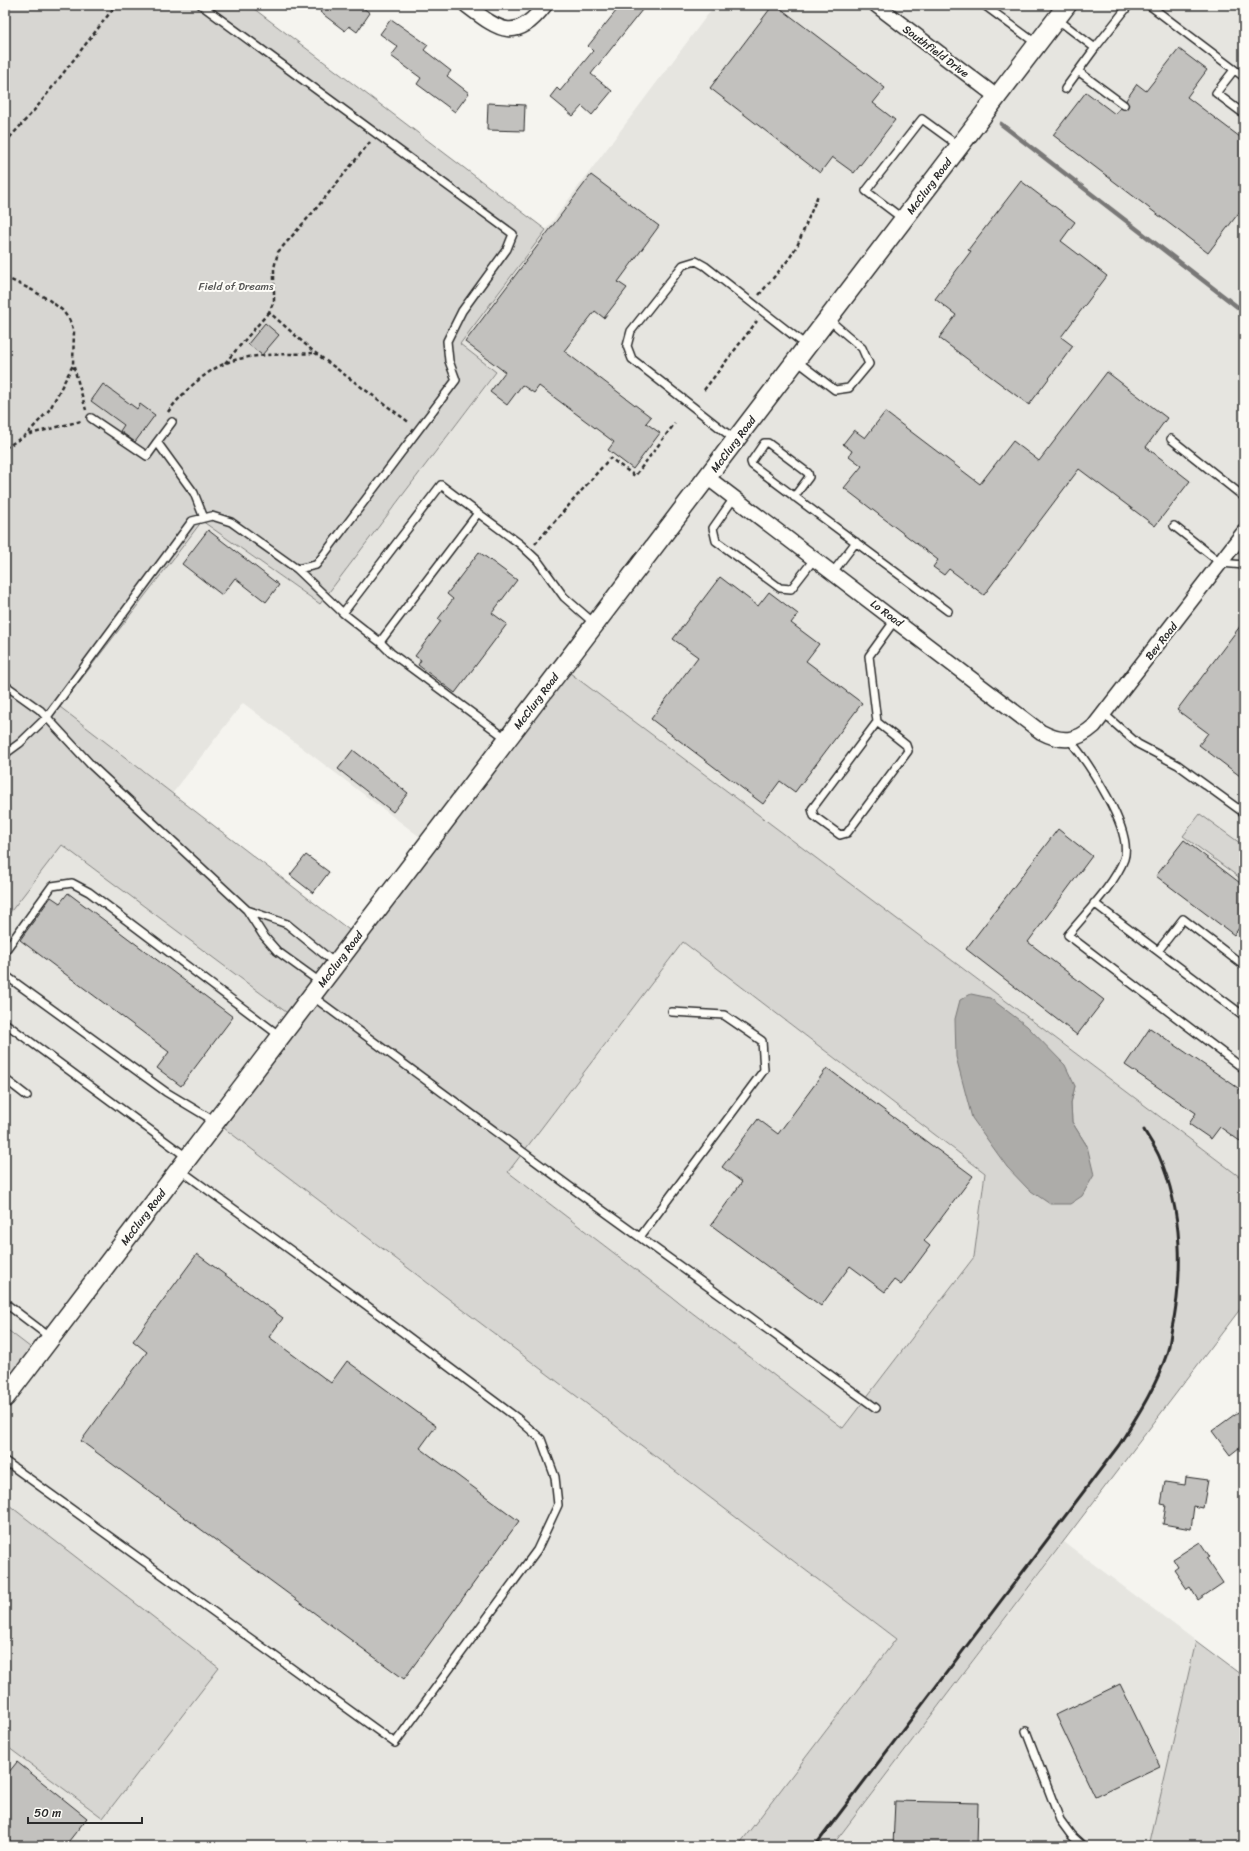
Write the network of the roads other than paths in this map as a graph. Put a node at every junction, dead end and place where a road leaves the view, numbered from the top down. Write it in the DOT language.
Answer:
graph roads {
  1 [pos="201,5"];
  2 [pos="466,5"];
  3 [pos="545,5"];
  4 [pos="876,5"];
  5 [pos="984,5"];
  6 [pos="1129,5"];
  7 [pos="1149,5"];
  8 [pos="1062,12"];
  9 [pos="1037,45"];
  10 [pos="1095,48"];
  11 [pos="1234,70"];
  12 [pos="1078,72"];
  13 [pos="1244,77"];
  14 [pos="1064,89"];
  15 [pos="997,97"];
  16 [pos="1124,105"];
  17 [pos="1244,114"];
  18 [pos="959,146"];
  19 [pos="904,219"];
  20 [pos="828,319"];
  21 [pos="808,346"];
  22 [pos="797,361"];
  23 [pos="91,418"];
  24 [pos="172,422"];
  25 [pos="1171,439"];
  26 [pos="736,441"];
  27 [pos="158,442"];
  28 [pos="708,478"];
  29 [pos="794,497"];
  30 [pos="1244,497"];
  31 [pos="734,498"];
  32 [pos="478,512"];
  33 [pos="204,518"];
  34 [pos="1174,526"];
  35 [pos="1244,532"];
  36 [pos="856,542"];
  37 [pos="815,558"];
  38 [pos="1221,563"];
  39 [pos="1244,565"];
  40 [pos="297,569"];
  41 [pos="833,572"];
  42 [pos="948,611"];
  43 [pos="343,613"];
  44 [pos="896,620"];
  45 [pos="595,624"];
  46 [pos="380,642"];
  47 [pos="5,685"];
  48 [pos="1104,714"];
  49 [pos="47,717"];
  50 [pos="877,722"];
  51 [pos="1070,739"];
  52 [pos="507,740"];
  53 [pos="5,754"];
  54 [pos="1244,813"];
  55 [pos="1094,903"];
  56 [pos="247,910"];
  57 [pos="5,951"];
  58 [pos="1158,951"];
  59 [pos="336,964"];
  60 [pos="1244,966"];
  61 [pos="5,975"];
  62 [pos="316,989"];
  63 [pos="672,1012"];
  64 [pos="1244,1016"];
  65 [pos="5,1022"];
  66 [pos="280,1037"];
  67 [pos="1244,1069"];
  68 [pos="5,1079"];
  69 [pos="27,1096"];
  70 [pos="216,1122"];
  71 [pos="184,1164"];
  72 [pos="640,1237"];
  73 [pos="5,1303"];
  74 [pos="51,1338"];
  75 [pos="5,1398"];
  76 [pos="876,1408"];
  77 [pos="5,1461"];
  78 [pos="1026,1731"];
  79 [pos="1083,1846"];
  1 -- 40 [label="lane"];
  2 -- 3 [label="street"];
  4 -- 15 [label="street, Southfield Drive"];
  5 -- 9 [label="lane"];
  6 -- 10 [label="lane"];
  7 -- 11 [label="lane"];
  8 -- 9 [label="street, McClurg Road"];
  8 -- 10 [label="lane"];
  9 -- 15 [label="street, McClurg Road"];
  10 -- 12 [label="lane"];
  11 -- 13 [label="lane"];
  11 -- 17 [label="lane"];
  12 -- 14 [label="lane"];
  12 -- 16 [label="lane"];
  15 -- 18 [label="street, McClurg Road"];
  18 -- 19 [label="street, McClurg Road"];
  18 -- 19 [label="lane"];
  19 -- 20 [label="street, McClurg Road"];
  20 -- 21 [label="street, McClurg Road"];
  20 -- 22 [label="lane"];
  21 -- 22 [label="street, McClurg Road"];
  21 -- 26 [label="lane"];
  22 -- 26 [label="street, McClurg Road"];
  23 -- 27 [label="lane"];
  24 -- 27 [label="lane"];
  25 -- 30 [label="lane"];
  26 -- 28 [label="street, McClurg Road"];
  27 -- 33 [label="lane"];
  28 -- 31 [label="street, Lo Road"];
  28 -- 45 [label="street, McClurg Road"];
  29 -- 29 [label="lane"];
  29 -- 36 [label="lane"];
  31 -- 37 [label="street, Lo Road"];
  31 -- 37 [label="lane"];
  32 -- 43 [label="lane"];
  32 -- 45 [label="lane"];
  32 -- 46 [label="lane"];
  33 -- 40 [label="lane"];
  33 -- 49 [label="lane"];
  34 -- 38 [label="lane"];
  35 -- 38 [label="street, Bev Road"];
  36 -- 41 [label="lane"];
  36 -- 42 [label="lane"];
  37 -- 41 [label="street, Lo Road"];
  38 -- 39 [label="lane"];
  38 -- 48 [label="street, Bev Road"];
  40 -- 43 [label="lane"];
  41 -- 44 [label="street, Lo Road"];
  43 -- 46 [label="lane"];
  44 -- 50 [label="lane"];
  44 -- 51 [label="street, Lo Road"];
  45 -- 52 [label="street, McClurg Road"];
  46 -- 52 [label="lane"];
  47 -- 49 [label="lane"];
  48 -- 51 [label="street, Bev Road"];
  48 -- 54 [label="lane"];
  49 -- 53 [label="lane"];
  49 -- 56 [label="lane"];
  50 -- 50 [label="lane"];
  51 -- 55 [label="lane"];
  52 -- 59 [label="street, McClurg Road"];
  55 -- 58 [label="lane"];
  55 -- 67 [label="lane"];
  56 -- 59 [label="lane"];
  56 -- 62 [label="lane"];
  57 -- 66 [label="lane"];
  58 -- 60 [label="lane"];
  58 -- 64 [label="lane"];
  59 -- 62 [label="street, McClurg Road"];
  61 -- 70 [label="lane"];
  62 -- 66 [label="street, McClurg Road"];
  62 -- 72 [label="lane"];
  63 -- 72 [label="lane"];
  65 -- 71 [label="lane"];
  66 -- 70 [label="street, McClurg Road"];
  68 -- 69 [label="lane"];
  70 -- 71 [label="street, McClurg Road"];
  71 -- 74 [label="street, McClurg Road"];
  71 -- 77 [label="lane"];
  72 -- 76 [label="lane"];
  73 -- 74 [label="lane"];
  74 -- 75 [label="street, McClurg Road"];
  78 -- 79 [label="lane"];
}
